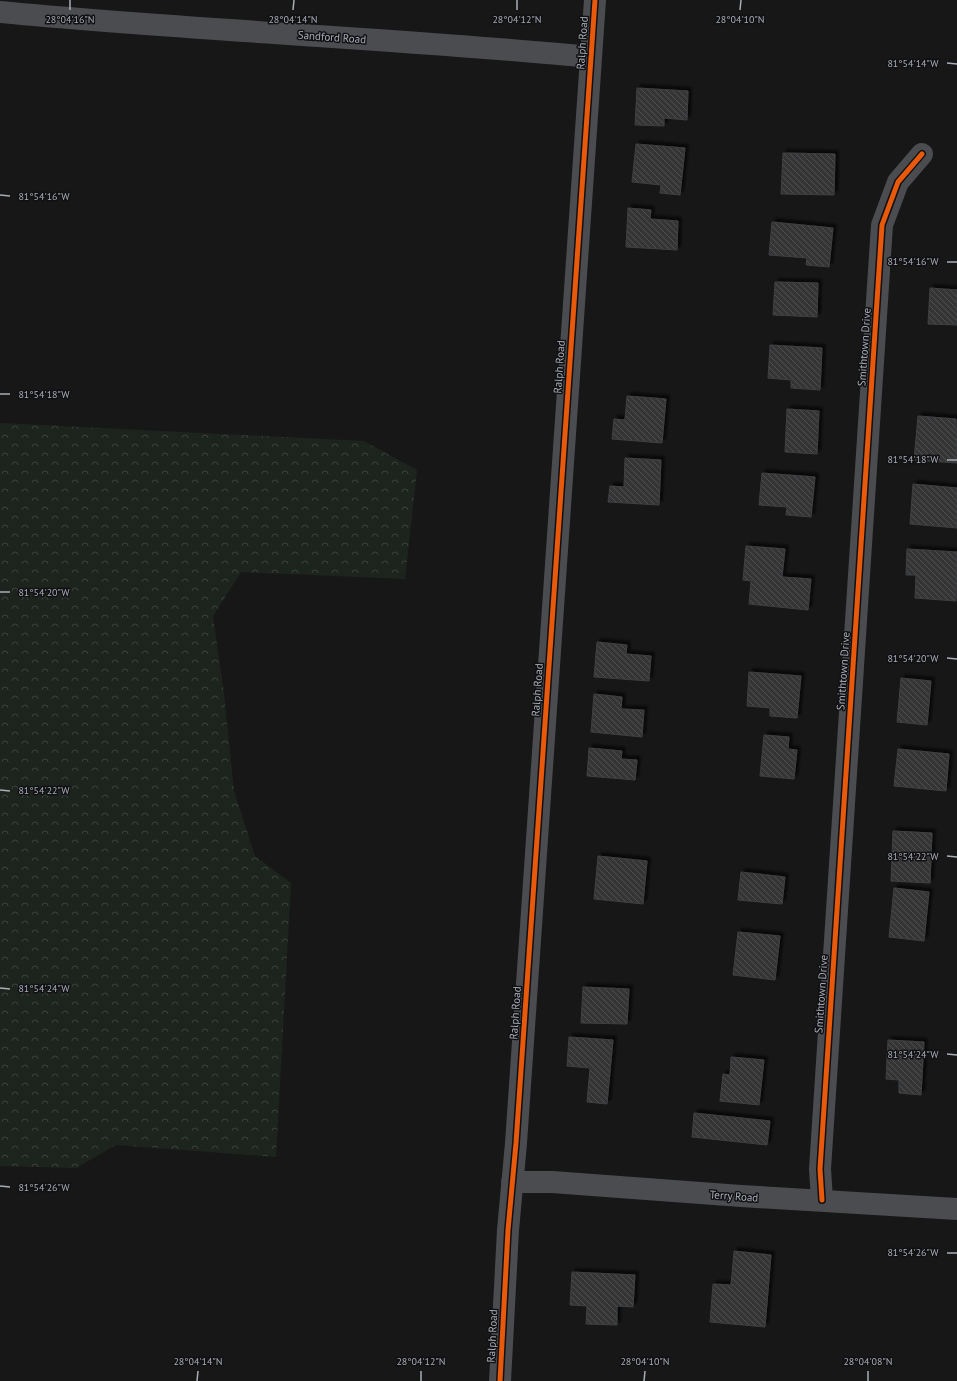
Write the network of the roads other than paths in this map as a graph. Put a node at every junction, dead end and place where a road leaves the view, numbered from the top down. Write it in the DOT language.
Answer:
graph roads {
  1 [pos="595,0"];
  2 [pos="0,12"];
  3 [pos="591,57"];
  4 [pos="922,154"];
  5 [pos="512,1182"];
  6 [pos="822,1200"];
  7 [pos="957,1209"];
  8 [pos="500,1381"];
  1 -- 3 [label="street, Ralph Road"];
  2 -- 3 [label="street, Sandford Road"];
  3 -- 5 [label="street, Ralph Road"];
  4 -- 6 [label="street, Smithtown Drive"];
  5 -- 6 [label="street, Terry Road"];
  5 -- 8 [label="street, Ralph Road"];
  6 -- 7 [label="street, Terry Road"];
}
